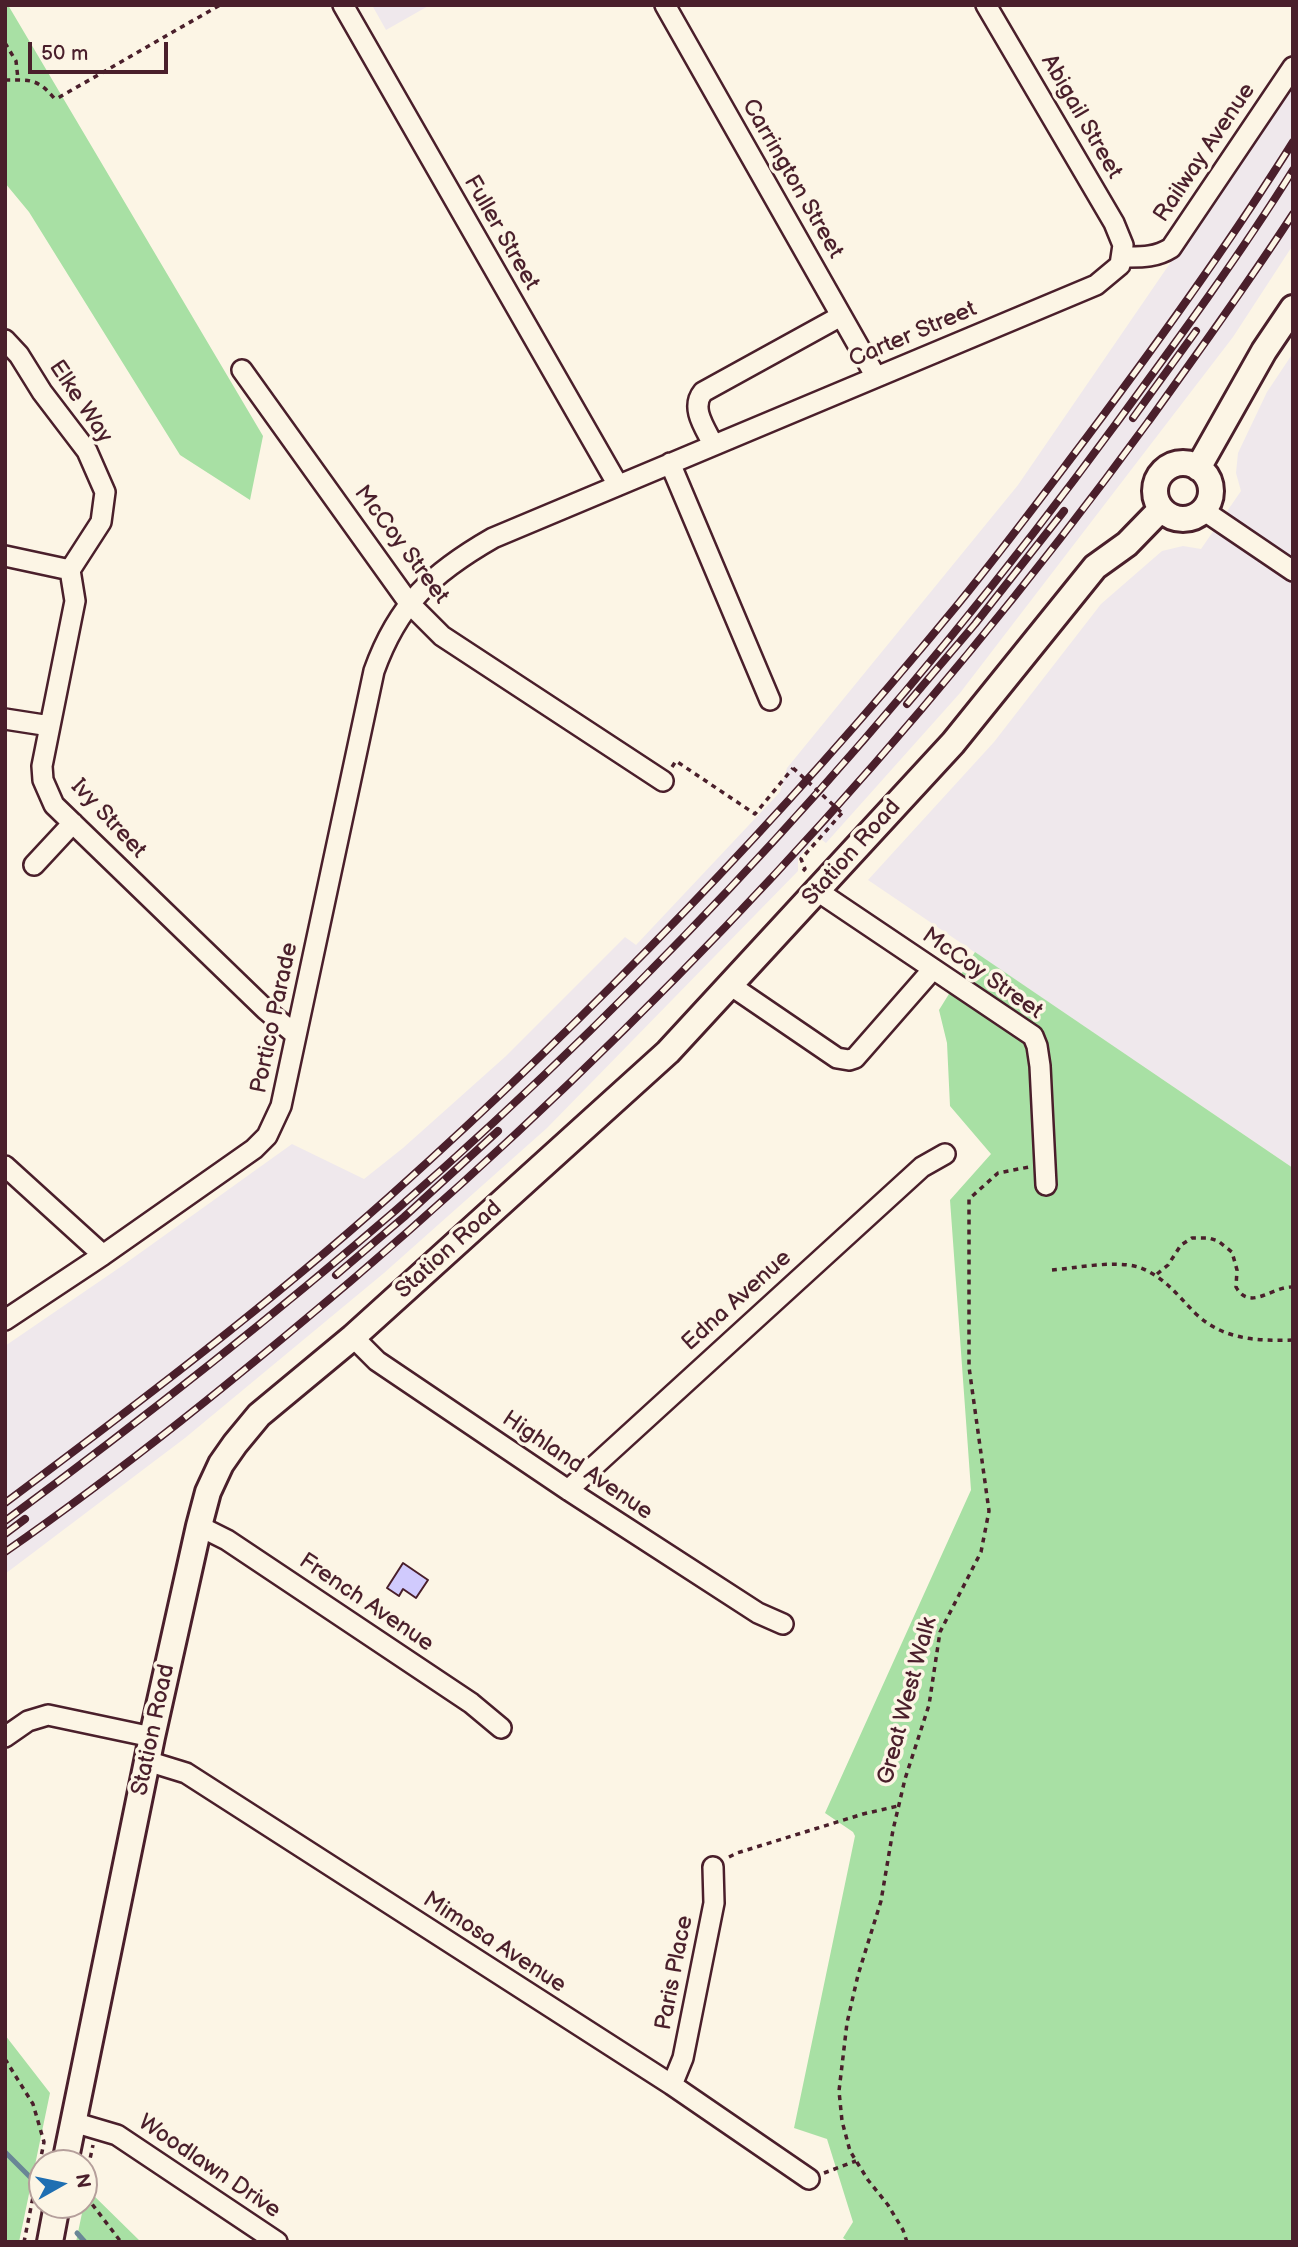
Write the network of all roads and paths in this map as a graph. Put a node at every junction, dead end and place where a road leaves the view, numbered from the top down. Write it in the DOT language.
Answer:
graph roads {
  1 [pos="220,5"];
  2 [pos="343,5"];
  3 [pos="665,5"];
  4 [pos="986,5"];
  5 [pos="5,43"];
  6 [pos="1289,73"];
  7 [pos="5,80"];
  8 [pos="18,80"];
  9 [pos="1123,257"];
  10 [pos="1293,308"];
  11 [pos="841,316"];
  12 [pos="5,340"];
  13 [pos="242,370"];
  14 [pos="876,377"];
  15 [pos="713,444"];
  16 [pos="670,463"];
  17 [pos="1198,468"];
  18 [pos="618,485"];
  19 [pos="1161,509"];
  20 [pos="1203,510"];
  21 [pos="5,556"];
  22 [pos="70,570"];
  23 [pos="1293,571"];
  24 [pos="409,603"];
  25 [pos="770,700"];
  26 [pos="5,719"];
  27 [pos="50,726"];
  28 [pos="663,781"];
  29 [pos="73,824"];
  30 [pos="808,849"];
  31 [pos="34,865"];
  32 [pos="816,890"];
  33 [pos="933,969"];
  34 [pos="730,985"];
  35 [pos="296,1035"];
  36 [pos="945,1154"];
  37 [pos="1045,1164"];
  38 [pos="5,1166"];
  39 [pos="1046,1185"];
  40 [pos="103,1255"];
  41 [pos="1052,1270"];
  42 [pos="1157,1275"];
  43 [pos="1293,1287"];
  44 [pos="5,1320"];
  45 [pos="353,1337"];
  46 [pos="1293,1340"];
  47 [pos="568,1490"];
  48 [pos="199,1526"];
  49 [pos="783,1625"];
  50 [pos="501,1728"];
  51 [pos="5,1737"];
  52 [pos="149,1749"];
  53 [pos="898,1806"];
  54 [pos="713,1867"];
  55 [pos="5,2059"];
  56 [pos="672,2085"];
  57 [pos="85,2126"];
  58 [pos="73,2149"];
  59 [pos="85,2149"];
  60 [pos="856,2161"];
  61 [pos="808,2179"];
  62 [pos="98,2212"];
  63 [pos="54,2219"];
  64 [pos="24,2242"];
  65 [pos="50,2242"];
  66 [pos="121,2242"];
  67 [pos="278,2242"];
  68 [pos="907,2242"];
  1 -- 8 [label="path"];
  2 -- 18 [label="street, Fuller Street"];
  3 -- 11 [label="street, Carrington Street"];
  4 -- 9 [label="street, Abigail Street"];
  5 -- 8 [label="path"];
  6 -- 9 [label="street, Railway Avenue"];
  7 -- 8 [label="path"];
  9 -- 14 [label="street, Carter Street"];
  10 -- 17 [label="main road"];
  11 -- 14 [label="street, Carrington Street"];
  11 -- 15 [label="street, Carter Street"];
  12 -- 22 [label="street, Elke Way"];
  13 -- 24 [label="street, McCoy Street"];
  14 -- 15 [label="street, Carter Street"];
  15 -- 16 [label="street, Carter Street"];
  16 -- 18 [label="street, Carter Street"];
  16 -- 25 [label="street"];
  17 -- 19 [label="main road"];
  17 -- 20 [label="main road"];
  18 -- 24 [label="street, Carter Street"];
  19 -- 20 [label="main road"];
  19 -- 32 [label="main road, Station Road"];
  20 -- 23 [label="street"];
  21 -- 22 [label="street"];
  22 -- 27 [label="street, Ivy Street"];
  24 -- 28 [label="street, McCoy Street"];
  24 -- 35 [label="street, Portico Parade"];
  26 -- 27 [label="street"];
  27 -- 29 [label="street, Ivy Street"];
  28 -- 30 [label="path, bridge"];
  29 -- 31 [label="street"];
  29 -- 35 [label="street, Ivy Street"];
  32 -- 33 [label="street, McCoy Street"];
  32 -- 34 [label="main road, Station Road"];
  33 -- 34 [label="street"];
  33 -- 37 [label="street, McCoy Street"];
  34 -- 45 [label="main road, Station Road"];
  35 -- 40 [label="street, Portico Parade"];
  36 -- 47 [label="street, Edna Avenue"];
  37 -- 39 [label="street, McCoy Street"];
  37 -- 53 [label="path, Great West Walk"];
  38 -- 40 [label="street"];
  40 -- 44 [label="street, Portico Parade"];
  41 -- 42 [label="path"];
  42 -- 43 [label="path"];
  42 -- 46 [label="path"];
  45 -- 47 [label="street, Highland Avenue"];
  45 -- 48 [label="main road, Station Road"];
  47 -- 49 [label="street, Highland Avenue"];
  48 -- 50 [label="street, French Avenue"];
  48 -- 52 [label="main road, Station Road"];
  51 -- 52 [label="street, Mimosa Avenue"];
  52 -- 56 [label="street, Mimosa Avenue"];
  52 -- 57 [label="main road, Station Road"];
  53 -- 54 [label="path"];
  53 -- 60 [label="path, Great West Walk"];
  54 -- 56 [label="street, Paris Place"];
  55 -- 64 [label="path"];
  56 -- 61 [label="street, Mimosa Avenue"];
  57 -- 58 [label="main road, Station Road"];
  57 -- 59 [label="path"];
  57 -- 67 [label="street, Woodlawn Drive"];
  60 -- 61 [label="path"];
  60 -- 68 [label="path, Great West Walk"];
  62 -- 66 [label="path"];
  63 -- 65 [label="main road"];
}
